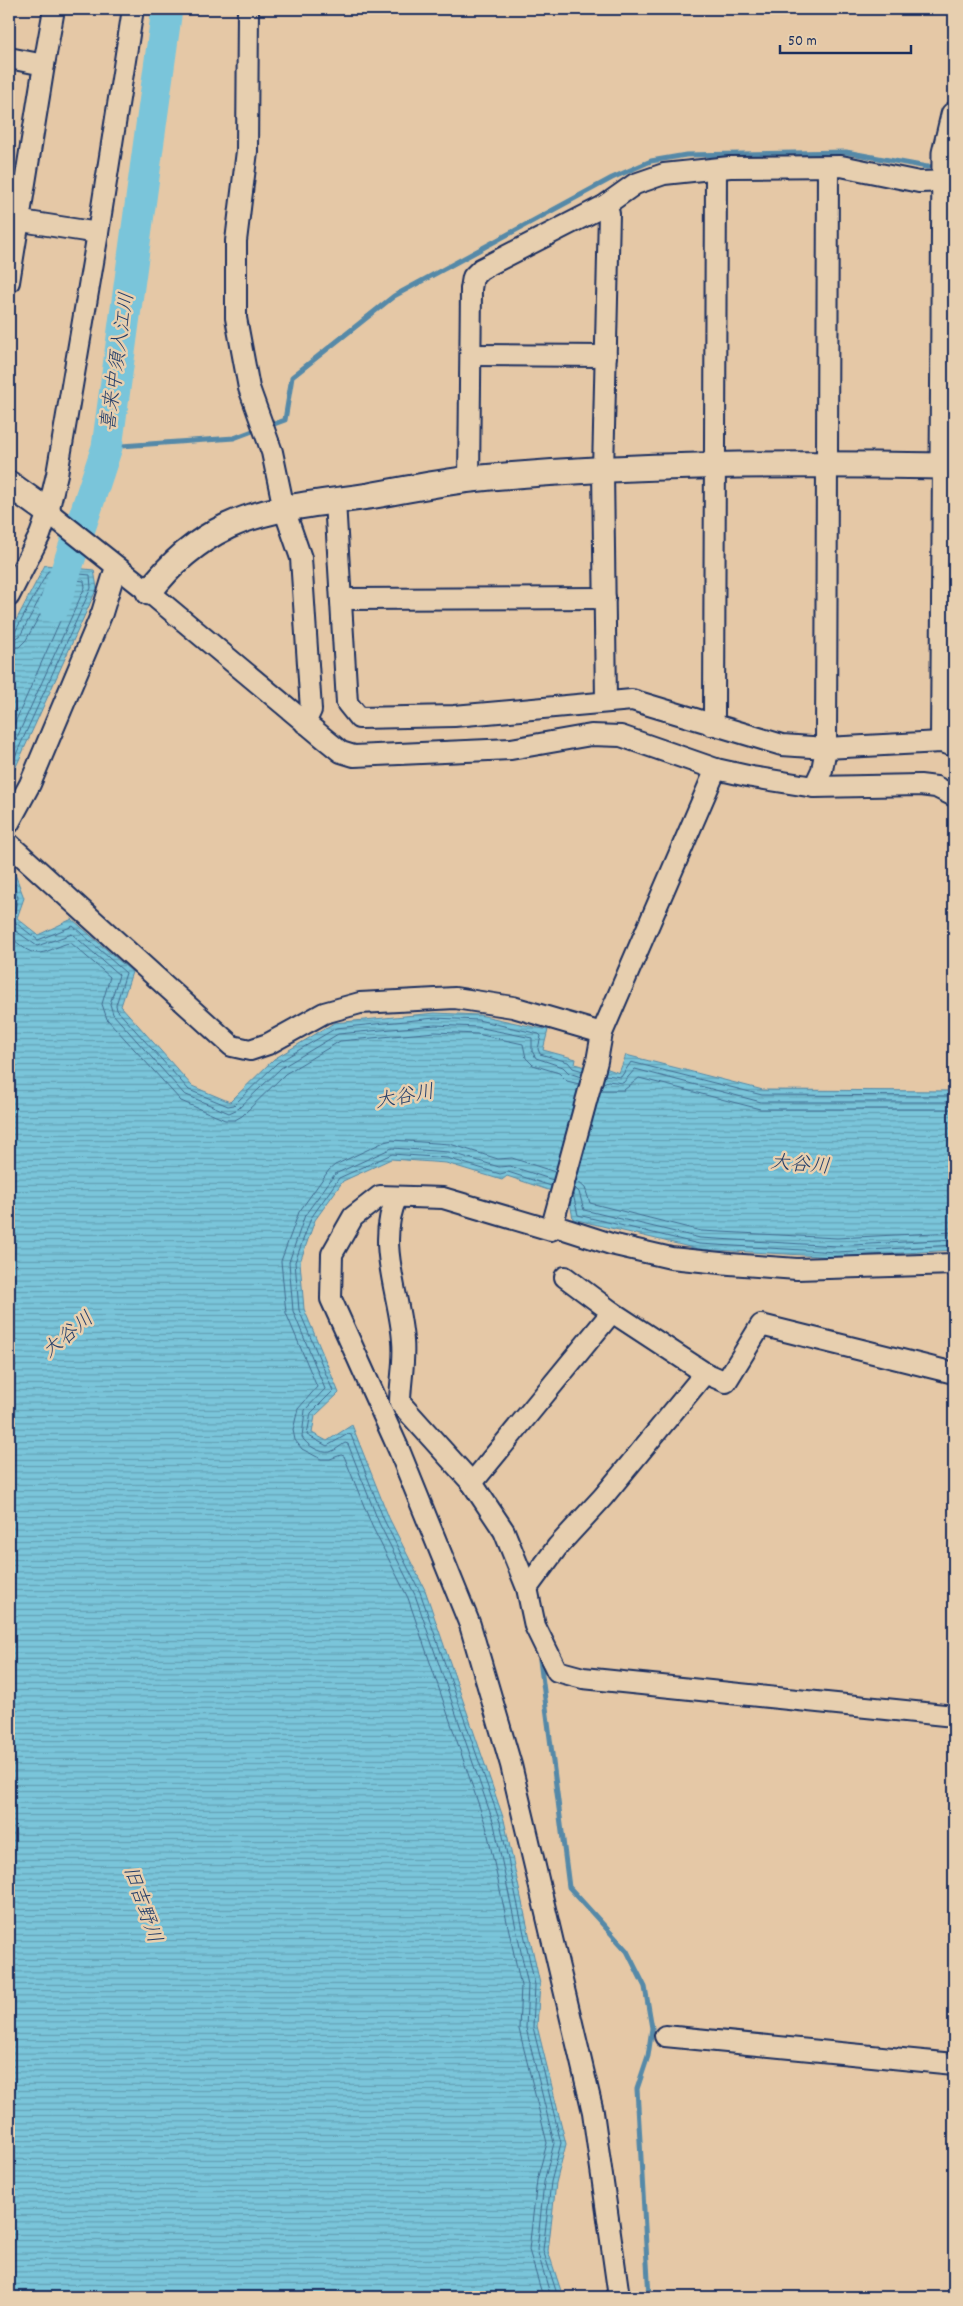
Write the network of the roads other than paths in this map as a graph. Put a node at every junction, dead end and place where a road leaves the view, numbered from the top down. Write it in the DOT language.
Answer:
graph roads {
  1 [pos="54,9"];
  2 [pos="133,9"];
  3 [pos="248,9"];
  4 [pos="9,58"];
  5 [pos="44,65"];
  6 [pos="954,115"];
  7 [pos="828,167"];
  8 [pos="716,170"];
  9 [pos="948,172"];
  10 [pos="604,206"];
  11 [pos="14,220"];
  12 [pos="98,233"];
  13 [pos="9,282"];
  14 [pos="471,355"];
  15 [pos="606,356"];
  16 [pos="826,464"];
  17 [pos="716,466"];
  18 [pos="949,466"];
  19 [pos="603,471"];
  20 [pos="469,480"];
  21 [pos="9,484"];
  22 [pos="335,501"];
  23 [pos="284,509"];
  24 [pos="54,516"];
  25 [pos="113,564"];
  26 [pos="149,592"];
  27 [pos="9,596"];
  28 [pos="605,598"];
  29 [pos="342,599"];
  30 [pos="606,701"];
  31 [pos="305,723"];
  32 [pos="711,725"];
  33 [pos="948,744"];
  34 [pos="826,748"];
  35 [pos="716,769"];
  36 [pos="814,786"];
  37 [pos="954,796"];
  38 [pos="9,823"];
  39 [pos="9,844"];
  40 [pos="602,1033"];
  41 [pos="396,1197"];
  42 [pos="554,1219"];
  43 [pos="954,1264"];
  44 [pos="565,1277"];
  45 [pos="612,1312"];
  46 [pos="705,1373"];
  47 [pos="954,1373"];
  48 [pos="472,1483"];
  49 [pos="527,1588"];
  50 [pos="954,1716"];
  51 [pos="665,2036"];
  52 [pos="954,2064"];
  53 [pos="619,2297"];
  1 -- 5 [label="street"];
  2 -- 12 [label="street"];
  3 -- 23 [label="street"];
  4 -- 5 [label="street"];
  5 -- 11 [label="street"];
  6 -- 9 [label="street"];
  7 -- 8 [label="street"];
  7 -- 9 [label="street"];
  7 -- 16 [label="street"];
  8 -- 10 [label="street"];
  8 -- 17 [label="street"];
  9 -- 18 [label="street"];
  10 -- 14 [label="street"];
  10 -- 15 [label="street"];
  11 -- 12 [label="street"];
  11 -- 13 [label="street"];
  12 -- 24 [label="street"];
  14 -- 15 [label="street"];
  14 -- 20 [label="street"];
  15 -- 19 [label="street"];
  16 -- 17 [label="street"];
  16 -- 18 [label="street"];
  16 -- 34 [label="street"];
  17 -- 19 [label="street"];
  17 -- 32 [label="street"];
  18 -- 33 [label="street"];
  19 -- 20 [label="street"];
  19 -- 28 [label="street"];
  20 -- 22 [label="street"];
  21 -- 24 [label="street"];
  22 -- 23 [label="street"];
  22 -- 29 [label="street"];
  23 -- 26 [label="street"];
  23 -- 31 [label="street"];
  24 -- 25 [label="street"];
  24 -- 27 [label="street"];
  25 -- 26 [label="street"];
  25 -- 38 [label="street"];
  26 -- 31 [label="street"];
  28 -- 29 [label="street"];
  28 -- 30 [label="street"];
  29 -- 30 [label="street"];
  30 -- 32 [label="street"];
  31 -- 35 [label="street"];
  32 -- 34 [label="street"];
  33 -- 34 [label="street"];
  34 -- 36 [label="street"];
  35 -- 36 [label="street"];
  35 -- 40 [label="street"];
  36 -- 37 [label="street"];
  39 -- 40 [label="street"];
  40 -- 42 [label="street"];
  41 -- 42 [label="street"];
  41 -- 48 [label="street"];
  41 -- 53 [label="street"];
  42 -- 43 [label="street"];
  44 -- 45 [label="street"];
  45 -- 46 [label="street"];
  45 -- 48 [label="street"];
  46 -- 47 [label="street"];
  46 -- 49 [label="street"];
  48 -- 49 [label="street"];
  49 -- 50 [label="street"];
  51 -- 52 [label="street"];
}
